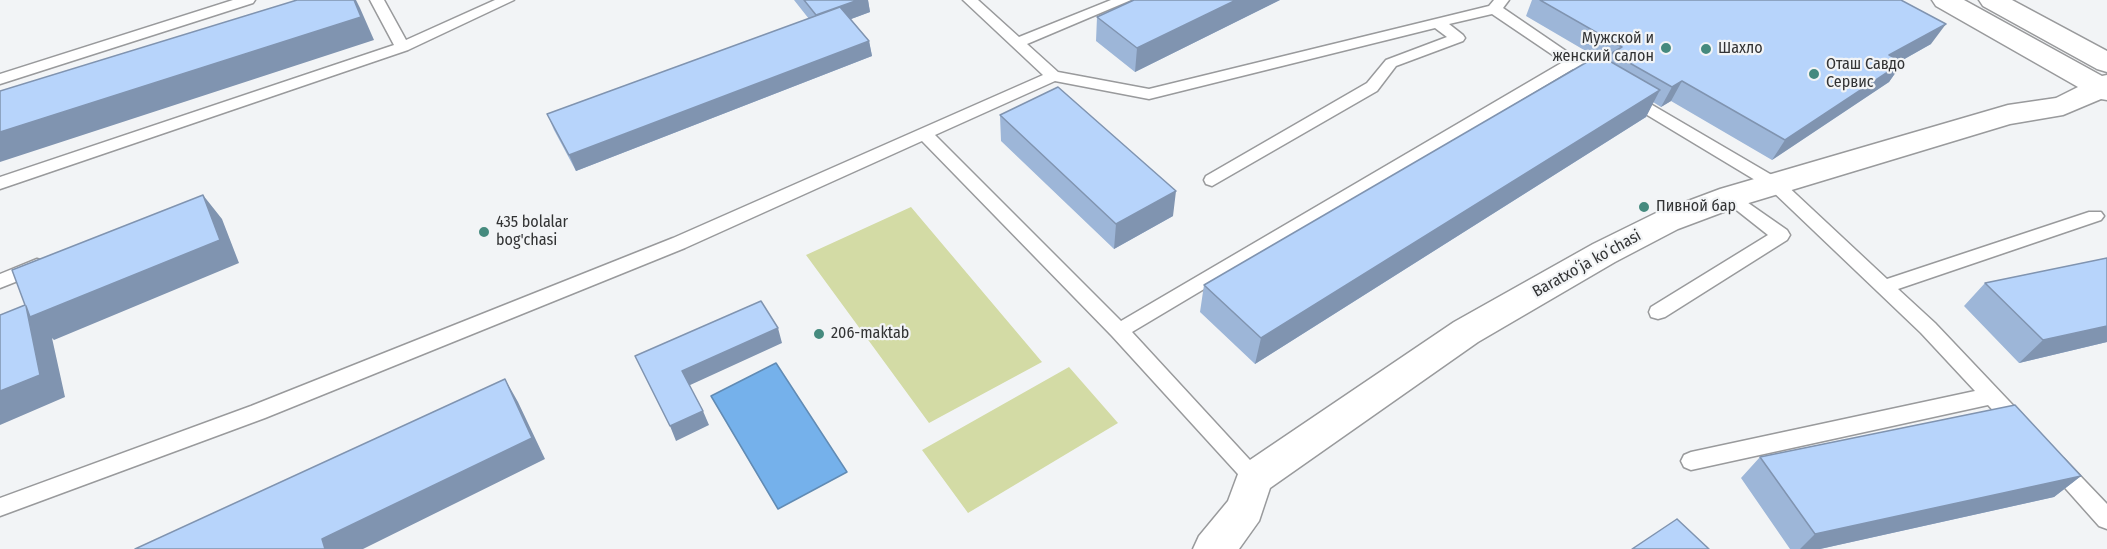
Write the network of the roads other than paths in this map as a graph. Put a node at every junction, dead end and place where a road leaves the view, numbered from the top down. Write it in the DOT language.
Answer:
graph roads {
  1 [pos="248,0"];
  2 [pos="376,0"];
  3 [pos="507,0"];
  4 [pos="970,0"];
  5 [pos="1124,0"];
  6 [pos="1945,0"];
  7 [pos="1992,0"];
  8 [pos="1498,4"];
  9 [pos="1438,22"];
  10 [pos="1016,43"];
  11 [pos="403,47"];
  12 [pos="1572,63"];
  13 [pos="1053,76"];
  14 [pos="0,80"];
  15 [pos="2105,81"];
  16 [pos="925,135"];
  17 [pos="1212,180"];
  18 [pos="0,183"];
  19 [pos="1776,185"];
  20 [pos="1731,197"];
  21 [pos="2095,216"];
  22 [pos="56,259"];
  23 [pos="0,281"];
  24 [pos="1884,287"];
  25 [pos="1658,312"];
  26 [pos="1119,331"];
  27 [pos="1992,396"];
  28 [pos="1691,461"];
  29 [pos="1254,478"];
  30 [pos="0,507"];
  31 [pos="2107,519"];
  32 [pos="1213,549"];
  1 -- 14 [label="lane"];
  2 -- 11 [label="lane"];
  3 -- 11 [label="lane"];
  4 -- 10 [label="lane"];
  5 -- 10 [label="lane"];
  6 -- 15 [label="street"];
  7 -- 15 [label="street"];
  8 -- 9 [label="lane"];
  8 -- 12 [label="lane"];
  9 -- 13 [label="lane"];
  9 -- 17 [label="lane"];
  10 -- 13 [label="lane"];
  11 -- 18 [label="lane"];
  12 -- 19 [label="lane"];
  12 -- 26 [label="lane"];
  13 -- 16 [label="lane"];
  15 -- 19 [label="street, Baratxoʻja koʻchasi"];
  16 -- 26 [label="lane"];
  16 -- 30 [label="lane"];
  19 -- 20 [label="street, Baratxoʻja koʻchasi"];
  19 -- 24 [label="lane"];
  20 -- 25 [label="lane"];
  20 -- 29 [label="street, Baratxoʻja koʻchasi"];
  21 -- 24 [label="lane"];
  22 -- 23 [label="lane"];
  24 -- 27 [label="lane"];
  26 -- 29 [label="lane"];
  27 -- 28 [label="lane"];
  27 -- 31 [label="lane"];
  29 -- 32 [label="street"];
}
